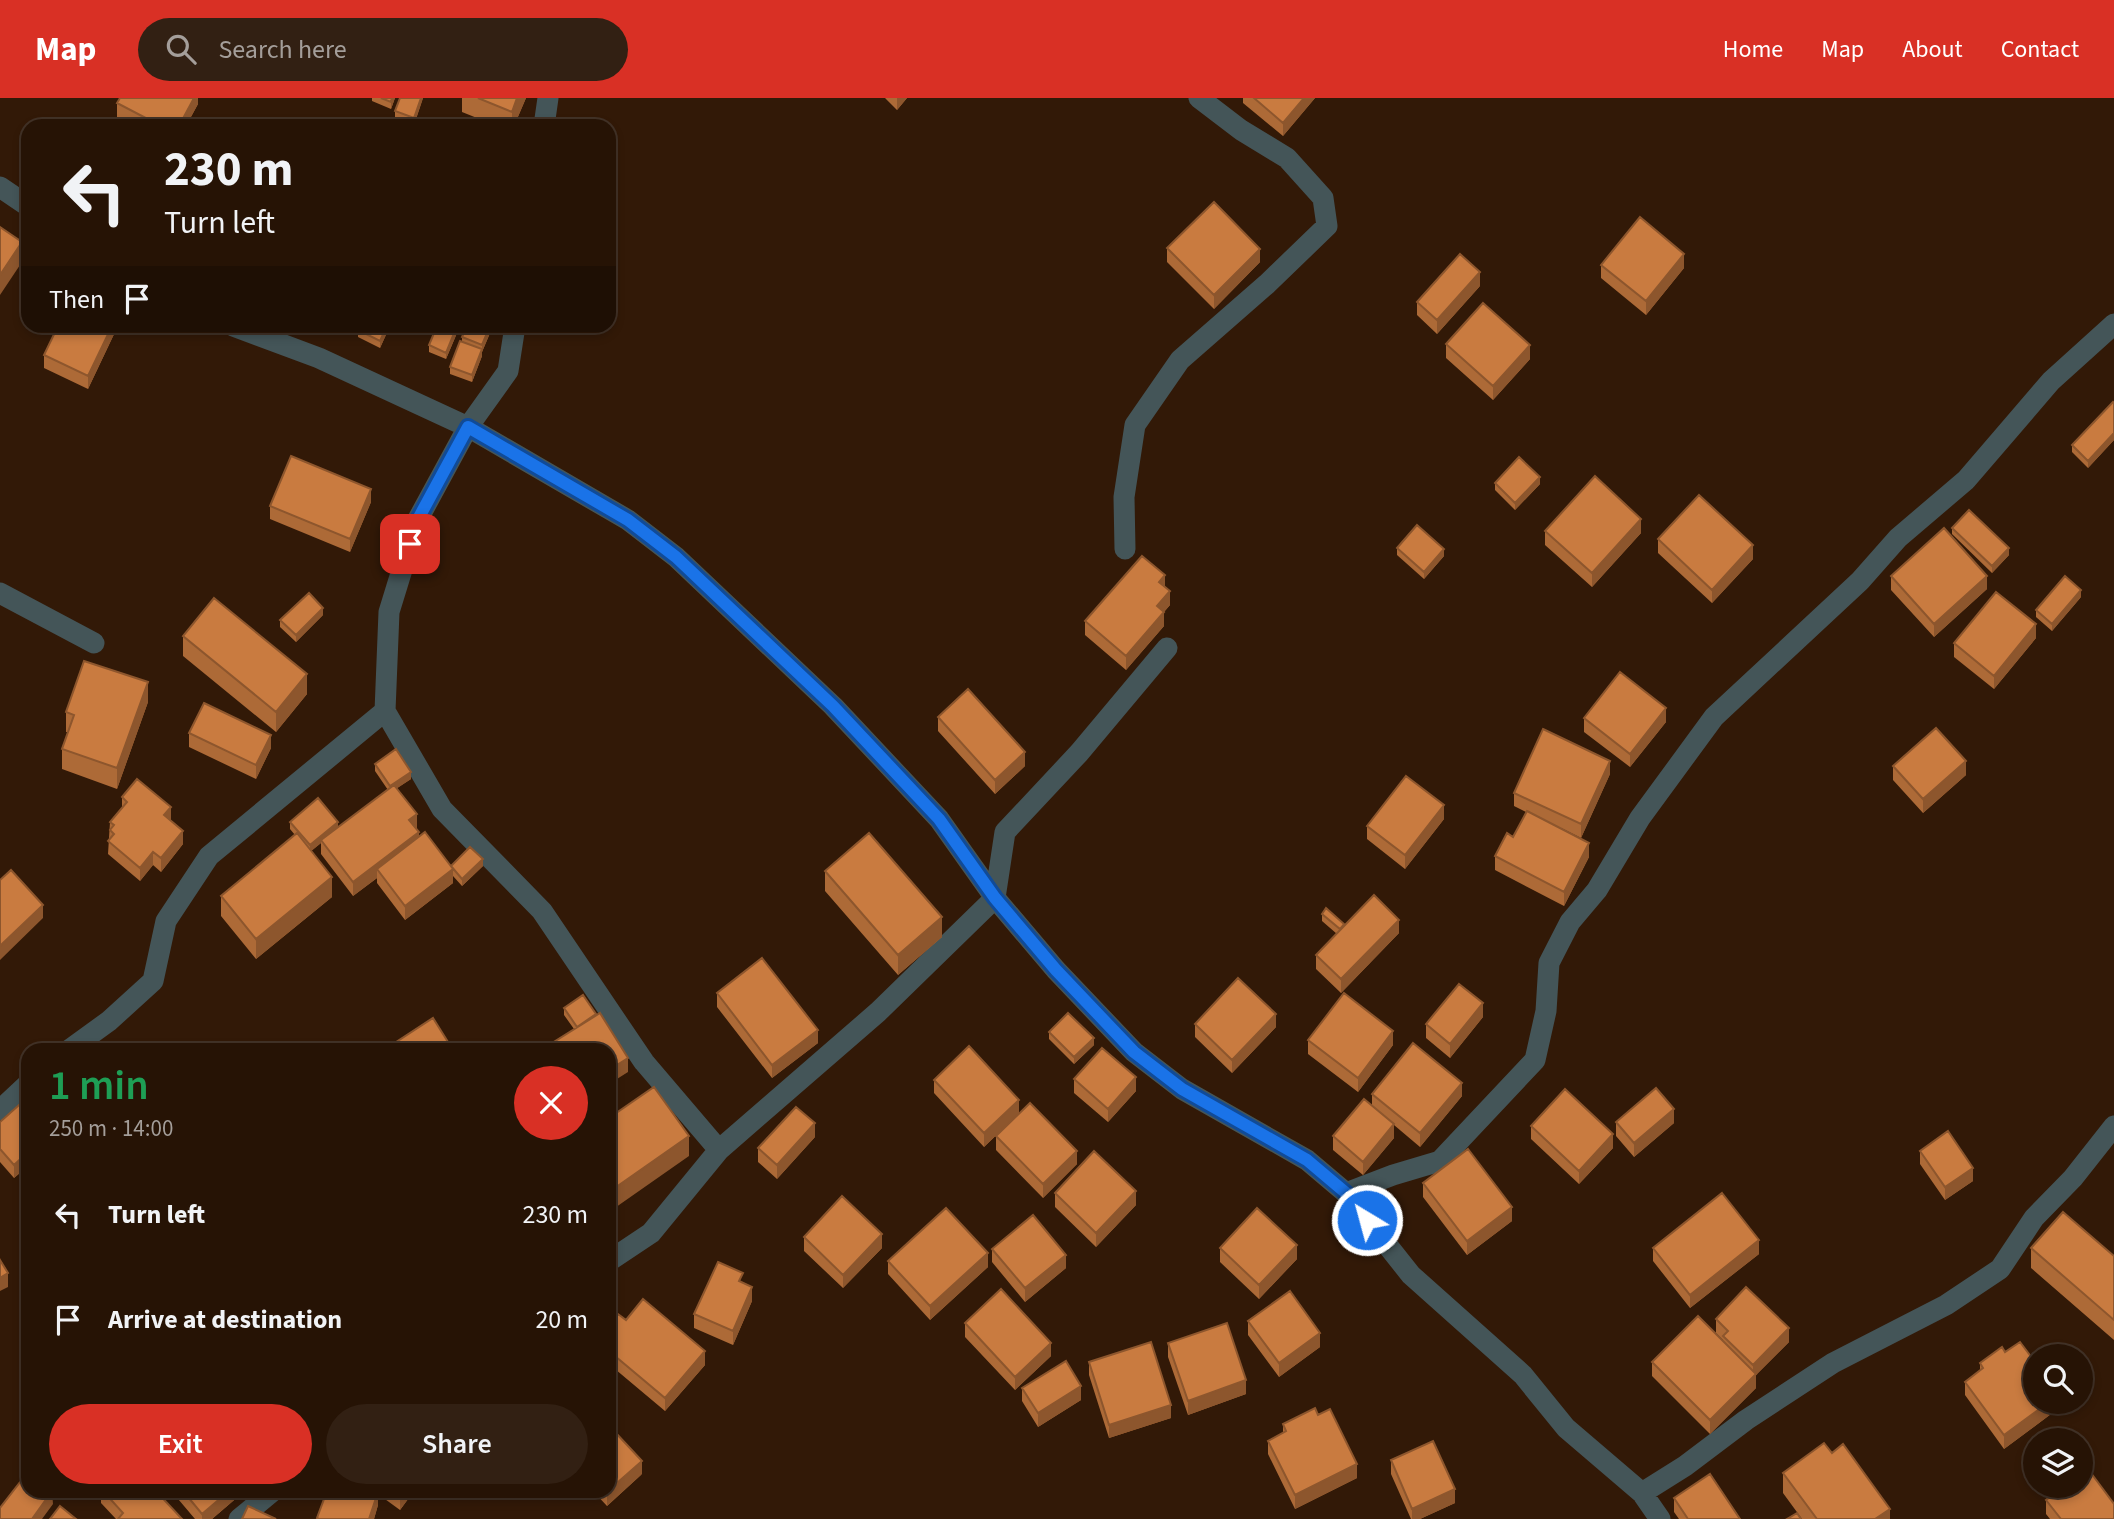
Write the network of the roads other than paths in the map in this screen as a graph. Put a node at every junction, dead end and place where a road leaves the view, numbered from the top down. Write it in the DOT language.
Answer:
graph roads {
  1 [pos="548,98"];
  2 [pos="1199,98"];
  3 [pos="545,119"];
  4 [pos="0,187"];
  5 [pos="21,201"];
  6 [pos="2114,324"];
  7 [pos="252,333"];
  8 [pos="514,333"];
  9 [pos="468,427"];
  10 [pos="1125,549"];
  11 [pos="0,593"];
  12 [pos="94,643"];
  13 [pos="1167,648"];
  14 [pos="385,711"];
  15 [pos="995,898"];
  16 [pos="79,1043"];
  17 [pos="21,1091"];
  18 [pos="0,1111"];
  19 [pos="2114,1126"];
  20 [pos="719,1150"];
  21 [pos="1346,1193"];
  22 [pos="616,1256"];
  23 [pos="1642,1493"];
  24 [pos="265,1498"];
  25 [pos="239,1519"];
  26 [pos="1660,1519"];
  1 -- 3 [label="street"];
  2 -- 10 [label="street"];
  4 -- 5 [label="street"];
  6 -- 21 [label="street"];
  7 -- 9 [label="street"];
  8 -- 9 [label="street"];
  9 -- 14 [label="street"];
  9 -- 15 [label="street"];
  11 -- 12 [label="street"];
  13 -- 15 [label="street"];
  14 -- 16 [label="street"];
  14 -- 20 [label="street"];
  15 -- 20 [label="street"];
  15 -- 21 [label="street"];
  17 -- 18 [label="street"];
  19 -- 23 [label="street"];
  20 -- 22 [label="street"];
  21 -- 23 [label="street"];
  23 -- 26 [label="street"];
  24 -- 25 [label="street"];
}
